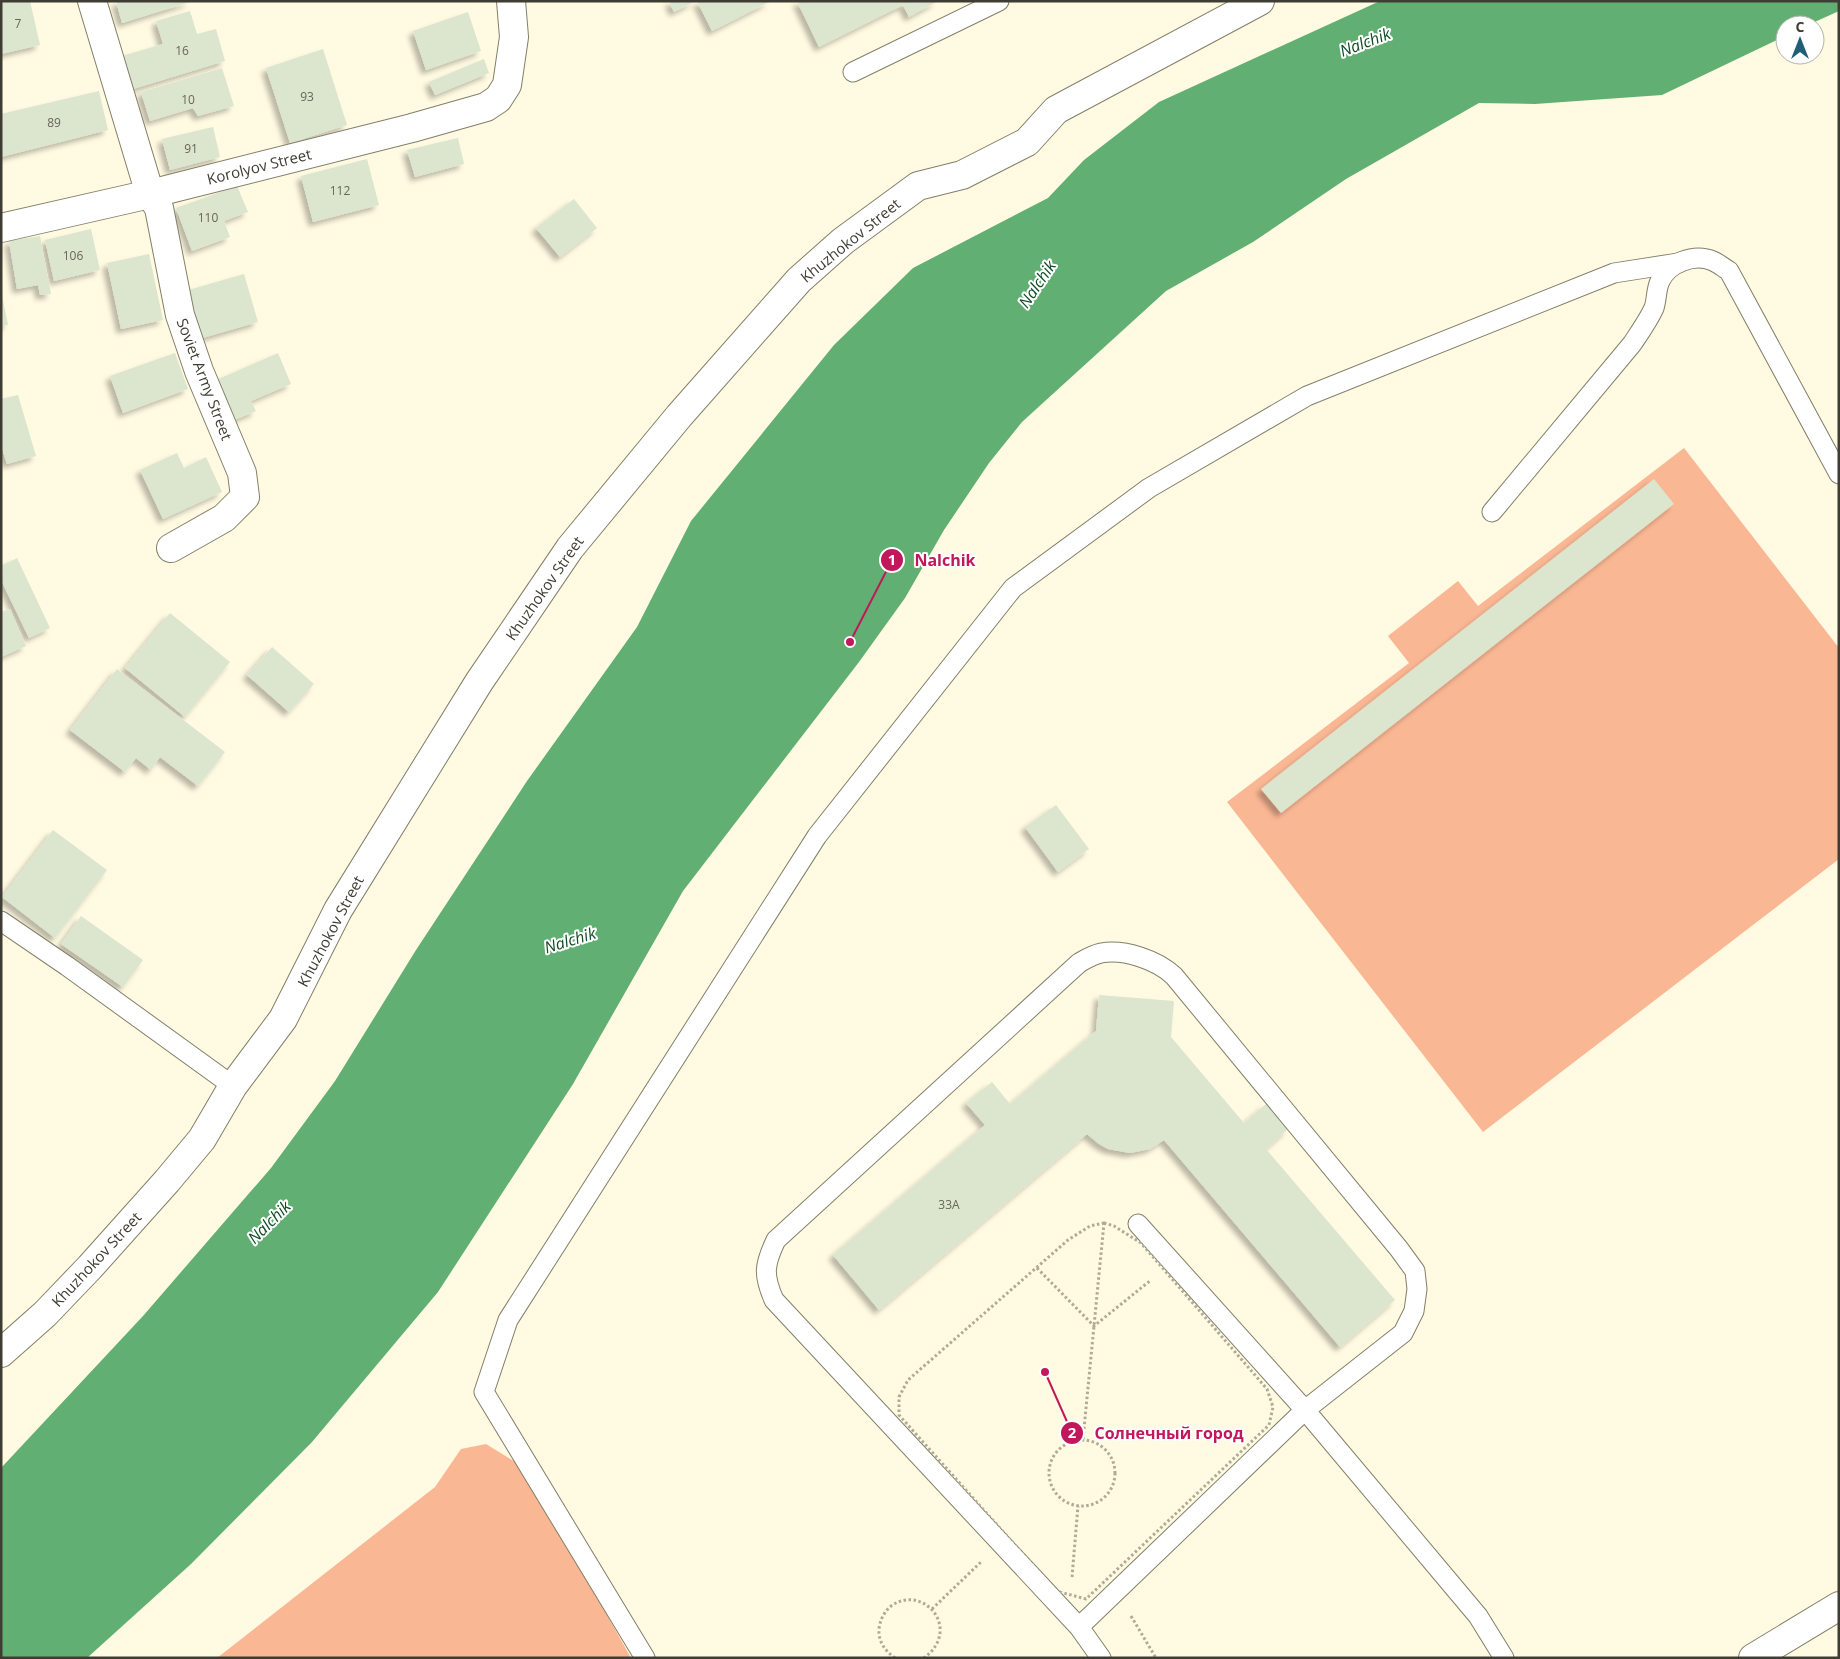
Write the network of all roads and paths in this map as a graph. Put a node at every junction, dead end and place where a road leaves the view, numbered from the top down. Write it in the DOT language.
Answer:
graph roads {
  1 [pos="92,1"];
  2 [pos="511,1"];
  3 [pos="998,1"];
  4 [pos="1260,1"];
  5 [pos="853,72"];
  6 [pos="150,194"];
  7 [pos="1,228"];
  8 [pos="1678,263"];
  9 [pos="1839,474"];
  10 [pos="1492,512"];
  11 [pos="171,548"];
  12 [pos="1,921"];
  13 [pos="233,1086"];
  14 [pos="1104,1223"];
  15 [pos="1138,1224"];
  16 [pos="1037,1268"];
  17 [pos="1164,1269"];
  18 [pos="1094,1326"];
  19 [pos="1,1353"];
  20 [pos="1305,1410"];
  21 [pos="1083,1439"];
  22 [pos="1078,1506"];
  23 [pos="1005,1540"];
  24 [pos="1070,1595"];
  25 [pos="1839,1606"];
  26 [pos="932,1609"];
  27 [pos="1079,1627"];
  28 [pos="644,1658"];
  29 [pos="895,1658"];
  30 [pos="924,1658"];
  31 [pos="1100,1658"];
  32 [pos="1504,1658"];
  33 [pos="1753,1658"];
  1 -- 6 [label="street, Soviet Army Street"];
  2 -- 6 [label="street, Korolyov Street"];
  3 -- 5 [label="lane"];
  4 -- 13 [label="street, Khuzhokov Street"];
  6 -- 7 [label="street, Korolyov Street"];
  6 -- 11 [label="street, Soviet Army Street"];
  8 -- 9 [label="lane"];
  8 -- 10 [label="lane"];
  8 -- 28 [label="lane"];
  12 -- 13 [label="lane"];
  13 -- 19 [label="street, Khuzhokov Street"];
  14 -- 16 [label="path"];
  14 -- 17 [label="path"];
  14 -- 18 [label="path"];
  15 -- 20 [label="lane"];
  16 -- 18 [label="path"];
  16 -- 23 [label="path"];
  17 -- 18 [label="path"];
  17 -- 24 [label="path"];
  18 -- 21 [label="path"];
  20 -- 23 [label="lane"];
  20 -- 27 [label="lane"];
  20 -- 32 [label="lane"];
  21 -- 22 [label="path"];
  21 -- 22 [label="path"];
  22 -- 24 [label="path"];
  23 -- 24 [label="path"];
  23 -- 26 [label="path"];
  23 -- 27 [label="lane"];
  25 -- 33 [label="street"];
  26 -- 29 [label="path"];
  26 -- 30 [label="path"];
  27 -- 31 [label="lane"];
}
